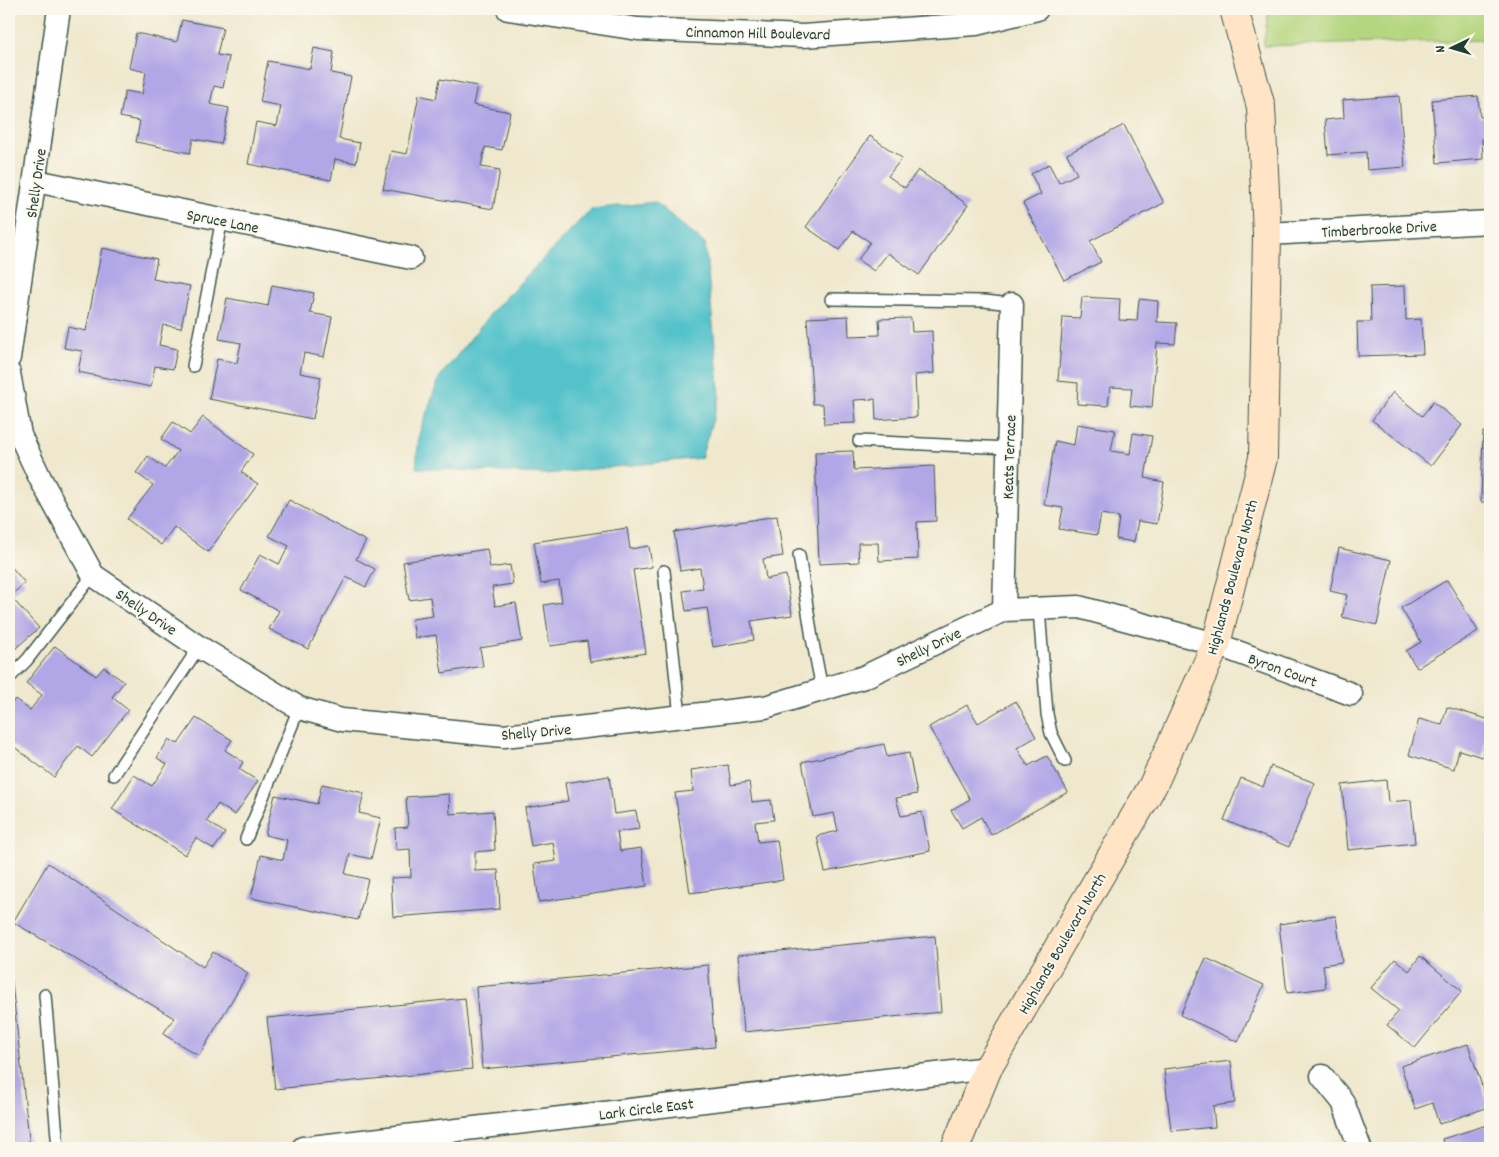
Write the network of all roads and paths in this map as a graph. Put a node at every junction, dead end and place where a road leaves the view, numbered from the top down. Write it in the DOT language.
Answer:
graph roads {
  1 [pos="59,9"];
  2 [pos="508,9"];
  3 [pos="1037,9"];
  4 [pos="1234,9"];
  5 [pos="36,181"];
  6 [pos="222,219"];
  7 [pos="1490,222"];
  8 [pos="1267,234"];
  9 [pos="411,258"];
  10 [pos="831,299"];
  11 [pos="1012,304"];
  12 [pos="9,358"];
  13 [pos="193,366"];
  14 [pos="9,373"];
  15 [pos="859,441"];
  16 [pos="1008,448"];
  17 [pos="799,555"];
  18 [pos="664,571"];
  19 [pos="93,575"];
  20 [pos="1039,609"];
  21 [pos="1004,610"];
  22 [pos="1216,644"];
  23 [pos="199,647"];
  24 [pos="9,678"];
  25 [pos="822,690"];
  26 [pos="1351,694"];
  27 [pos="299,708"];
  28 [pos="680,716"];
  29 [pos="1065,761"];
  30 [pos="114,775"];
  31 [pos="246,839"];
  32 [pos="45,995"];
  33 [pos="988,1068"];
  34 [pos="1322,1076"];
  35 [pos="58,1148"];
  36 [pos="303,1148"];
  37 [pos="955,1148"];
  38 [pos="1360,1148"];
  1 -- 5 [label="street, Shelly Drive"];
  2 -- 3 [label="street, Cinnamon Hill Boulevard"];
  4 -- 8 [label="street, Highlands Boulevard North"];
  5 -- 6 [label="street, Spruce Lane"];
  5 -- 12 [label="street, Shelly Drive"];
  6 -- 9 [label="street, Spruce Lane"];
  6 -- 13 [label="lane"];
  7 -- 8 [label="street, Timberbrooke Drive"];
  8 -- 22 [label="street, Highlands Boulevard North"];
  10 -- 11 [label="lane"];
  11 -- 16 [label="street, Keats Terrace"];
  14 -- 19 [label="street, Shelly Drive"];
  15 -- 16 [label="lane"];
  16 -- 21 [label="street, Keats Terrace"];
  17 -- 25 [label="lane"];
  18 -- 28 [label="lane"];
  19 -- 23 [label="street, Shelly Drive"];
  19 -- 24 [label="lane"];
  20 -- 21 [label="street, Shelly Drive"];
  20 -- 22 [label="street, Shelly Drive"];
  20 -- 29 [label="lane"];
  21 -- 25 [label="street, Shelly Drive"];
  22 -- 26 [label="street, Byron Court"];
  22 -- 33 [label="street, Highlands Boulevard North"];
  23 -- 27 [label="street, Shelly Drive"];
  23 -- 30 [label="lane"];
  25 -- 28 [label="street, Shelly Drive"];
  27 -- 28 [label="street, Shelly Drive"];
  27 -- 31 [label="lane"];
  32 -- 35 [label="lane"];
  33 -- 36 [label="street, Lark Circle East"];
  33 -- 37 [label="street, Highlands Boulevard North"];
  34 -- 38 [label="street"];
}
